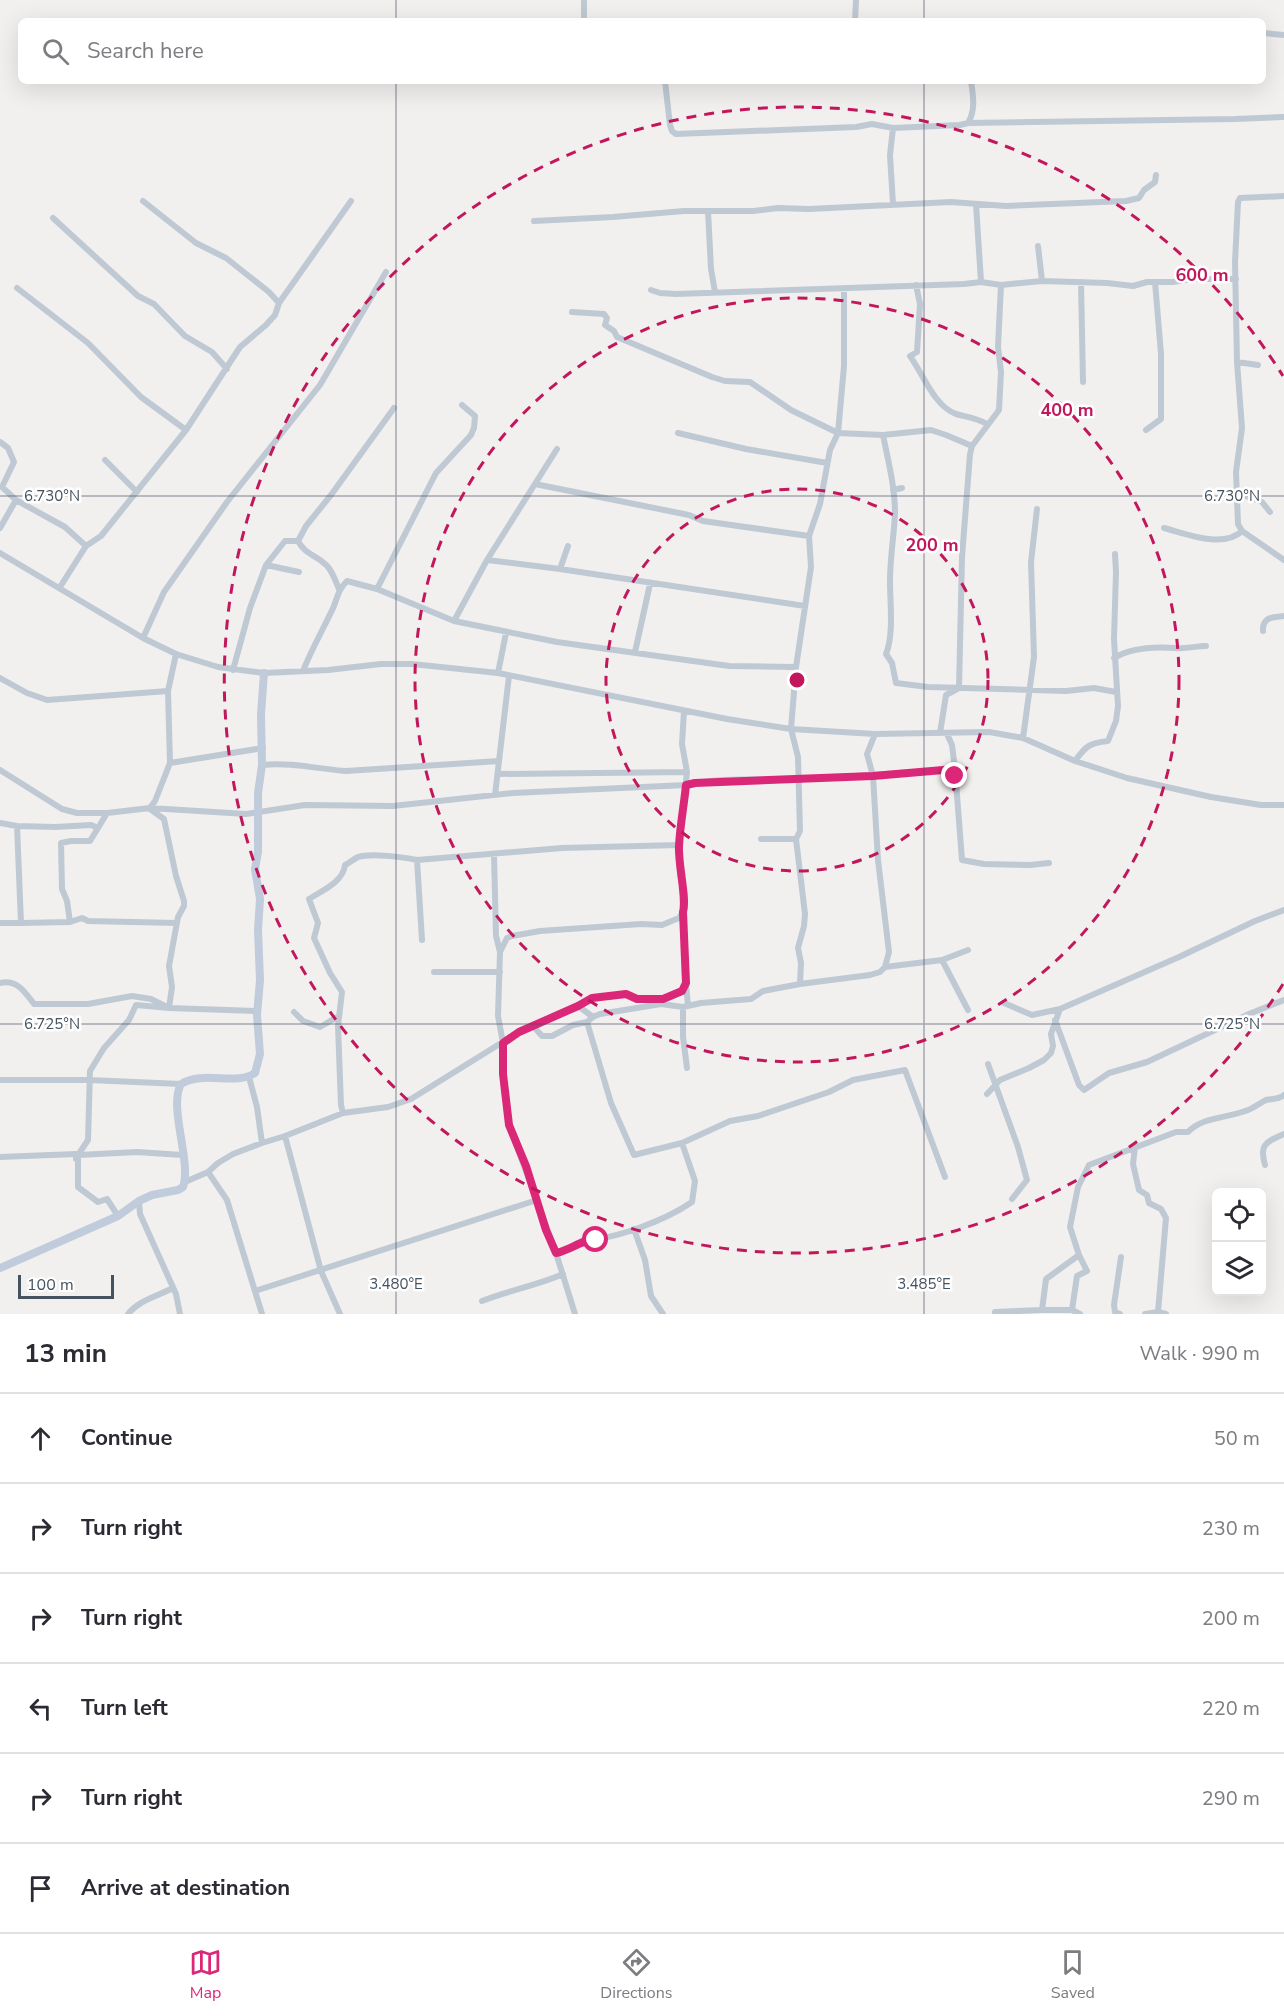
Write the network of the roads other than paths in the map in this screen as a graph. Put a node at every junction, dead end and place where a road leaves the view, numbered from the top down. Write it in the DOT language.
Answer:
graph roads {
  1 [pos="584,0"];
  2 [pos="856,0"];
  3 [pos="584,18"];
  4 [pos="855,18"];
  5 [pos="1266,33"];
  6 [pos="1284,34"];
  7 [pos="665,84"];
  8 [pos="971,84"];
  9 [pos="1284,117"];
  10 [pos="968,123"];
  11 [pos="893,128"];
  12 [pos="1156,175"];
  13 [pos="1284,196"];
  14 [pos="143,201"];
  15 [pos="351,201"];
  16 [pos="893,204"];
  17 [pos="976,204"];
  18 [pos="708,211"];
  19 [pos="53,218"];
  20 [pos="534,221"];
  21 [pos="1038,246"];
  22 [pos="386,272"];
  23 [pos="1236,279"];
  24 [pos="1042,281"];
  25 [pos="981,282"];
  26 [pos="1081,282"];
  27 [pos="1155,282"];
  28 [pos="916,285"];
  29 [pos="1000,285"];
  30 [pos="17,288"];
  31 [pos="844,288"];
  32 [pos="651,290"];
  33 [pos="715,292"];
  34 [pos="279,303"];
  35 [pos="572,312"];
  36 [pos="1237,362"];
  37 [pos="1258,364"];
  38 [pos="227,369"];
  39 [pos="1083,382"];
  40 [pos="462,405"];
  41 [pos="394,408"];
  42 [pos="987,424"];
  43 [pos="186,430"];
  44 [pos="1146,430"];
  45 [pos="678,433"];
  46 [pos="838,433"];
  47 [pos="883,435"];
  48 [pos="0,442"];
  49 [pos="972,446"];
  50 [pos="556,449"];
  51 [pos="105,460"];
  52 [pos="827,463"];
  53 [pos="536,484"];
  54 [pos="903,488"];
  55 [pos="893,490"];
  56 [pos="136,492"];
  57 [pos="1237,493"];
  58 [pos="16,500"];
  59 [pos="1037,509"];
  60 [pos="1270,512"];
  61 [pos="0,528"];
  62 [pos="1164,528"];
  63 [pos="1242,531"];
  64 [pos="809,536"];
  65 [pos="298,541"];
  66 [pos="86,546"];
  67 [pos="568,546"];
  68 [pos="0,553"];
  69 [pos="1115,554"];
  70 [pos="487,560"];
  71 [pos="1284,560"];
  72 [pos="266,565"];
  73 [pos="560,569"];
  74 [pos="299,572"];
  75 [pos="650,584"];
  76 [pos="60,587"];
  77 [pos="339,589"];
  78 [pos="377,589"];
  79 [pos="805,606"];
  80 [pos="1284,616"];
  81 [pos="454,621"];
  82 [pos="1263,632"];
  83 [pos="506,633"];
  84 [pos="143,638"];
  85 [pos="1206,646"];
  86 [pos="635,652"];
  87 [pos="176,654"];
  88 [pos="1114,658"];
  89 [pos="796,667"];
  90 [pos="233,670"];
  91 [pos="303,671"];
  92 [pos="264,673"];
  93 [pos="498,673"];
  94 [pos="509,676"];
  95 [pos="0,678"];
  96 [pos="959,688"];
  97 [pos="1029,689"];
  98 [pos="168,691"];
  99 [pos="1116,692"];
  100 [pos="684,711"];
  101 [pos="791,729"];
  102 [pos="940,733"];
  103 [pos="875,734"];
  104 [pos="947,734"];
  105 [pos="1023,738"];
  106 [pos="263,748"];
  107 [pos="499,761"];
  108 [pos="1075,761"];
  109 [pos="170,763"];
  110 [pos="262,765"];
  111 [pos="955,769"];
  112 [pos="0,770"];
  113 [pos="687,772"];
  114 [pos="498,774"];
  115 [pos="873,776"];
  116 [pos="797,779"];
  117 [pos="686,785"];
  118 [pos="495,795"];
  119 [pos="1284,806"];
  120 [pos="150,808"];
  121 [pos="107,813"];
  122 [pos="258,813"];
  123 [pos="0,823"];
  124 [pos="17,826"];
  125 [pos="98,828"];
  126 [pos="761,839"];
  127 [pos="796,839"];
  128 [pos="679,845"];
  129 [pos="494,854"];
  130 [pos="417,860"];
  131 [pos="1049,863"];
  132 [pos="1284,910"];
  133 [pos="683,912"];
  134 [pos="70,922"];
  135 [pos="0,923"];
  136 [pos="21,923"];
  137 [pos="177,923"];
  138 [pos="422,940"];
  139 [pos="968,950"];
  140 [pos="500,952"];
  141 [pos="942,960"];
  142 [pos="885,967"];
  143 [pos="434,972"];
  144 [pos="500,972"];
  145 [pos="0,983"];
  146 [pos="686,983"];
  147 [pos="800,984"];
  148 [pos="1284,1000"];
  149 [pos="1004,1003"];
  150 [pos="578,1006"];
  151 [pos="686,1006"];
  152 [pos="169,1008"];
  153 [pos="1060,1009"];
  154 [pos="968,1010"];
  155 [pos="257,1011"];
  156 [pos="294,1012"];
  157 [pos="339,1016"];
  158 [pos="593,1017"];
  159 [pos="1055,1019"];
  160 [pos="587,1022"];
  161 [pos="533,1026"];
  162 [pos="503,1043"];
  163 [pos="988,1064"];
  164 [pos="687,1068"];
  165 [pos="249,1077"];
  166 [pos="0,1080"];
  167 [pos="89,1080"];
  168 [pos="181,1084"];
  169 [pos="996,1087"];
  170 [pos="987,1094"];
  171 [pos="1284,1095"];
  172 [pos="343,1113"];
  173 [pos="1284,1134"];
  174 [pos="285,1136"];
  175 [pos="262,1143"];
  176 [pos="682,1143"];
  177 [pos="1136,1147"];
  178 [pos="78,1155"];
  179 [pos="182,1155"];
  180 [pos="0,1157"];
  181 [pos="1265,1165"];
  182 [pos="208,1172"];
  183 [pos="945,1177"];
  184 [pos="185,1182"];
  185 [pos="78,1187"];
  186 [pos="1012,1199"];
  187 [pos="537,1200"];
  188 [pos="139,1201"];
  189 [pos="128,1210"];
  190 [pos="140,1214"];
  191 [pos="118,1216"];
  192 [pos="634,1228"];
  193 [pos="556,1253"];
  194 [pos="1079,1255"];
  195 [pos="1121,1257"];
  196 [pos="0,1268"];
  197 [pos="321,1270"];
  198 [pos="563,1274"];
  199 [pos="173,1288"];
  200 [pos="255,1291"];
  201 [pos="482,1301"];
  202 [pos="1042,1310"];
  203 [pos="1072,1310"];
  204 [pos="1154,1313"];
  205 [pos="128,1314"];
  206 [pos="180,1314"];
  207 [pos="262,1314"];
  208 [pos="340,1314"];
  209 [pos="576,1314"];
  210 [pos="663,1314"];
  211 [pos="995,1314"];
  212 [pos="1080,1314"];
  213 [pos="1115,1314"];
  1 -- 3 [label="street"];
  2 -- 4 [label="street"];
  5 -- 6 [label="street"];
  7 -- 11 [label="street"];
  8 -- 10 [label="street"];
  9 -- 10 [label="street"];
  10 -- 11 [label="street"];
  11 -- 16 [label="street"];
  12 -- 17 [label="street"];
  13 -- 23 [label="street"];
  14 -- 34 [label="street"];
  15 -- 34 [label="street"];
  16 -- 17 [label="street"];
  16 -- 18 [label="street"];
  17 -- 25 [label="street"];
  18 -- 20 [label="street"];
  18 -- 33 [label="street"];
  19 -- 38 [label="street"];
  21 -- 24 [label="street"];
  22 -- 84 [label="street"];
  23 -- 27 [label="street"];
  23 -- 36 [label="street"];
  24 -- 26 [label="street"];
  24 -- 29 [label="street"];
  25 -- 28 [label="street"];
  25 -- 29 [label="street"];
  26 -- 27 [label="street"];
  26 -- 39 [label="street"];
  27 -- 44 [label="street"];
  28 -- 31 [label="street"];
  28 -- 42 [label="street"];
  29 -- 42 [label="street"];
  30 -- 43 [label="street"];
  31 -- 33 [label="street"];
  31 -- 46 [label="street"];
  32 -- 33 [label="street"];
  34 -- 38 [label="street"];
  35 -- 46 [label="street"];
  36 -- 37 [label="street"];
  36 -- 57 [label="street"];
  38 -- 43 [label="street"];
  40 -- 78 [label="street"];
  41 -- 65 [label="street"];
  42 -- 49 [label="street"];
  43 -- 56 [label="street"];
  45 -- 52 [label="street"];
  46 -- 47 [label="street"];
  46 -- 52 [label="street"];
  47 -- 49 [label="street"];
  47 -- 55 [label="street"];
  48 -- 58 [label="street"];
  49 -- 96 [label="street"];
  50 -- 53 [label="street"];
  51 -- 56 [label="street"];
  52 -- 64 [label="street"];
  53 -- 64 [label="street"];
  53 -- 70 [label="street"];
  54 -- 55 [label="street"];
  55 -- 96 [label="street"];
  56 -- 66 [label="street"];
  57 -- 60 [label="street"];
  57 -- 63 [label="street"];
  58 -- 61 [label="street"];
  58 -- 66 [label="street"];
  59 -- 97 [label="street"];
  62 -- 63 [label="street"];
  63 -- 71 [label="street"];
  64 -- 79 [label="street"];
  65 -- 72 [label="street"];
  65 -- 77 [label="street"];
  66 -- 76 [label="street"];
  67 -- 73 [label="street"];
  68 -- 76 [label="street"];
  69 -- 88 [label="street"];
  70 -- 73 [label="street"];
  70 -- 81 [label="street"];
  72 -- 74 [label="street"];
  72 -- 90 [label="street"];
  73 -- 75 [label="street"];
  75 -- 79 [label="street"];
  75 -- 86 [label="street"];
  76 -- 84 [label="street"];
  77 -- 78 [label="street"];
  77 -- 91 [label="street"];
  78 -- 81 [label="street"];
  79 -- 89 [label="street"];
  80 -- 82 [label="street"];
  81 -- 83 [label="street"];
  83 -- 86 [label="street"];
  83 -- 93 [label="street"];
  84 -- 87 [label="street"];
  85 -- 88 [label="street"];
  86 -- 89 [label="street"];
  87 -- 90 [label="street"];
  87 -- 98 [label="street"];
  88 -- 99 [label="street"];
  89 -- 101 [label="street"];
  90 -- 92 [label="street"];
  91 -- 92 [label="street"];
  91 -- 93 [label="street"];
  92 -- 106 [label="street"];
  93 -- 94 [label="street"];
  94 -- 100 [label="street"];
  94 -- 107 [label="street"];
  95 -- 98 [label="street"];
  96 -- 97 [label="street"];
  96 -- 102 [label="street"];
  97 -- 99 [label="street"];
  97 -- 105 [label="street"];
  98 -- 109 [label="street"];
  99 -- 108 [label="street"];
  100 -- 101 [label="street"];
  100 -- 113 [label="street"];
  101 -- 103 [label="street"];
  101 -- 116 [label="street"];
  102 -- 103 [label="street"];
  102 -- 104 [label="street"];
  103 -- 115 [label="street"];
  104 -- 105 [label="street"];
  104 -- 111 [label="street"];
  105 -- 108 [label="street"];
  106 -- 109 [label="street"];
  106 -- 110 [label="street"];
  107 -- 110 [label="street"];
  107 -- 114 [label="street"];
  108 -- 119 [label="street"];
  109 -- 120 [label="street"];
  110 -- 122 [label="street"];
  111 -- 115 [label="street"];
  111 -- 131 [label="street"];
  112 -- 121 [label="street"];
  113 -- 114 [label="street"];
  113 -- 117 [label="street"];
  114 -- 118 [label="street"];
  115 -- 116 [label="street"];
  115 -- 142 [label="street"];
  116 -- 117 [label="street"];
  116 -- 127 [label="street"];
  117 -- 118 [label="street"];
  117 -- 128 [label="street"];
  118 -- 122 [label="street"];
  120 -- 121 [label="street"];
  120 -- 122 [label="street"];
  120 -- 137 [label="street"];
  121 -- 125 [label="street"];
  122 -- 155 [label="street"];
  123 -- 124 [label="street"];
  124 -- 125 [label="street"];
  124 -- 136 [label="street"];
  125 -- 134 [label="street"];
  126 -- 127 [label="street"];
  127 -- 147 [label="street"];
  128 -- 129 [label="street"];
  128 -- 133 [label="street"];
  129 -- 130 [label="street"];
  129 -- 140 [label="street"];
  130 -- 138 [label="street"];
  130 -- 157 [label="street"];
  132 -- 153 [label="street"];
  133 -- 140 [label="street"];
  133 -- 146 [label="street"];
  134 -- 136 [label="street"];
  134 -- 137 [label="street"];
  135 -- 136 [label="street"];
  137 -- 152 [label="street"];
  139 -- 141 [label="street"];
  140 -- 144 [label="street"];
  141 -- 142 [label="street"];
  141 -- 154 [label="street"];
  142 -- 147 [label="street"];
  143 -- 144 [label="street"];
  144 -- 162 [label="street"];
  145 -- 152 [label="street"];
  146 -- 150 [label="street"];
  146 -- 151 [label="street"];
  147 -- 151 [label="street"];
  148 -- 159 [label="street"];
  149 -- 153 [label="street"];
  150 -- 158 [label="street"];
  150 -- 161 [label="street"];
  151 -- 158 [label="street"];
  151 -- 164 [label="street"];
  152 -- 155 [label="street"];
  152 -- 167 [label="street"];
  153 -- 159 [label="street"];
  155 -- 165 [label="street"];
  156 -- 157 [label="street"];
  157 -- 172 [label="street"];
  158 -- 160 [label="street"];
  159 -- 169 [label="street"];
  160 -- 161 [label="street"];
  160 -- 176 [label="street"];
  161 -- 162 [label="street"];
  162 -- 172 [label="street"];
  162 -- 187 [label="street"];
  163 -- 169 [label="street"];
  165 -- 168 [label="street"];
  165 -- 175 [label="street"];
  166 -- 167 [label="street"];
  167 -- 168 [label="street"];
  167 -- 178 [label="street"];
  168 -- 179 [label="street"];
  169 -- 170 [label="street"];
  169 -- 186 [label="street"];
  171 -- 177 [label="street"];
  172 -- 174 [label="street"];
  173 -- 181 [label="street"];
  174 -- 175 [label="street"];
  174 -- 197 [label="street"];
  175 -- 182 [label="street"];
  176 -- 183 [label="street"];
  176 -- 192 [label="street"];
  177 -- 194 [label="street"];
  177 -- 204 [label="street"];
  178 -- 179 [label="street"];
  178 -- 185 [label="street"];
  179 -- 184 [label="street"];
  180 -- 185 [label="street"];
  182 -- 184 [label="street"];
  182 -- 200 [label="street"];
  184 -- 188 [label="street"];
  185 -- 191 [label="street"];
  187 -- 193 [label="street"];
  187 -- 197 [label="street"];
  188 -- 189 [label="street"];
  188 -- 190 [label="street"];
  189 -- 190 [label="street"];
  189 -- 191 [label="street"];
  190 -- 199 [label="street"];
  191 -- 196 [label="street"];
  192 -- 193 [label="street"];
  192 -- 210 [label="street"];
  193 -- 198 [label="street"];
  194 -- 202 [label="street"];
  194 -- 203 [label="street"];
  195 -- 213 [label="street"];
  197 -- 200 [label="street"];
  197 -- 208 [label="street"];
  198 -- 201 [label="street"];
  198 -- 209 [label="street"];
  199 -- 205 [label="street"];
  199 -- 206 [label="street"];
  200 -- 207 [label="street"];
  202 -- 203 [label="street"];
  202 -- 211 [label="street"];
  203 -- 212 [label="street"];
}
